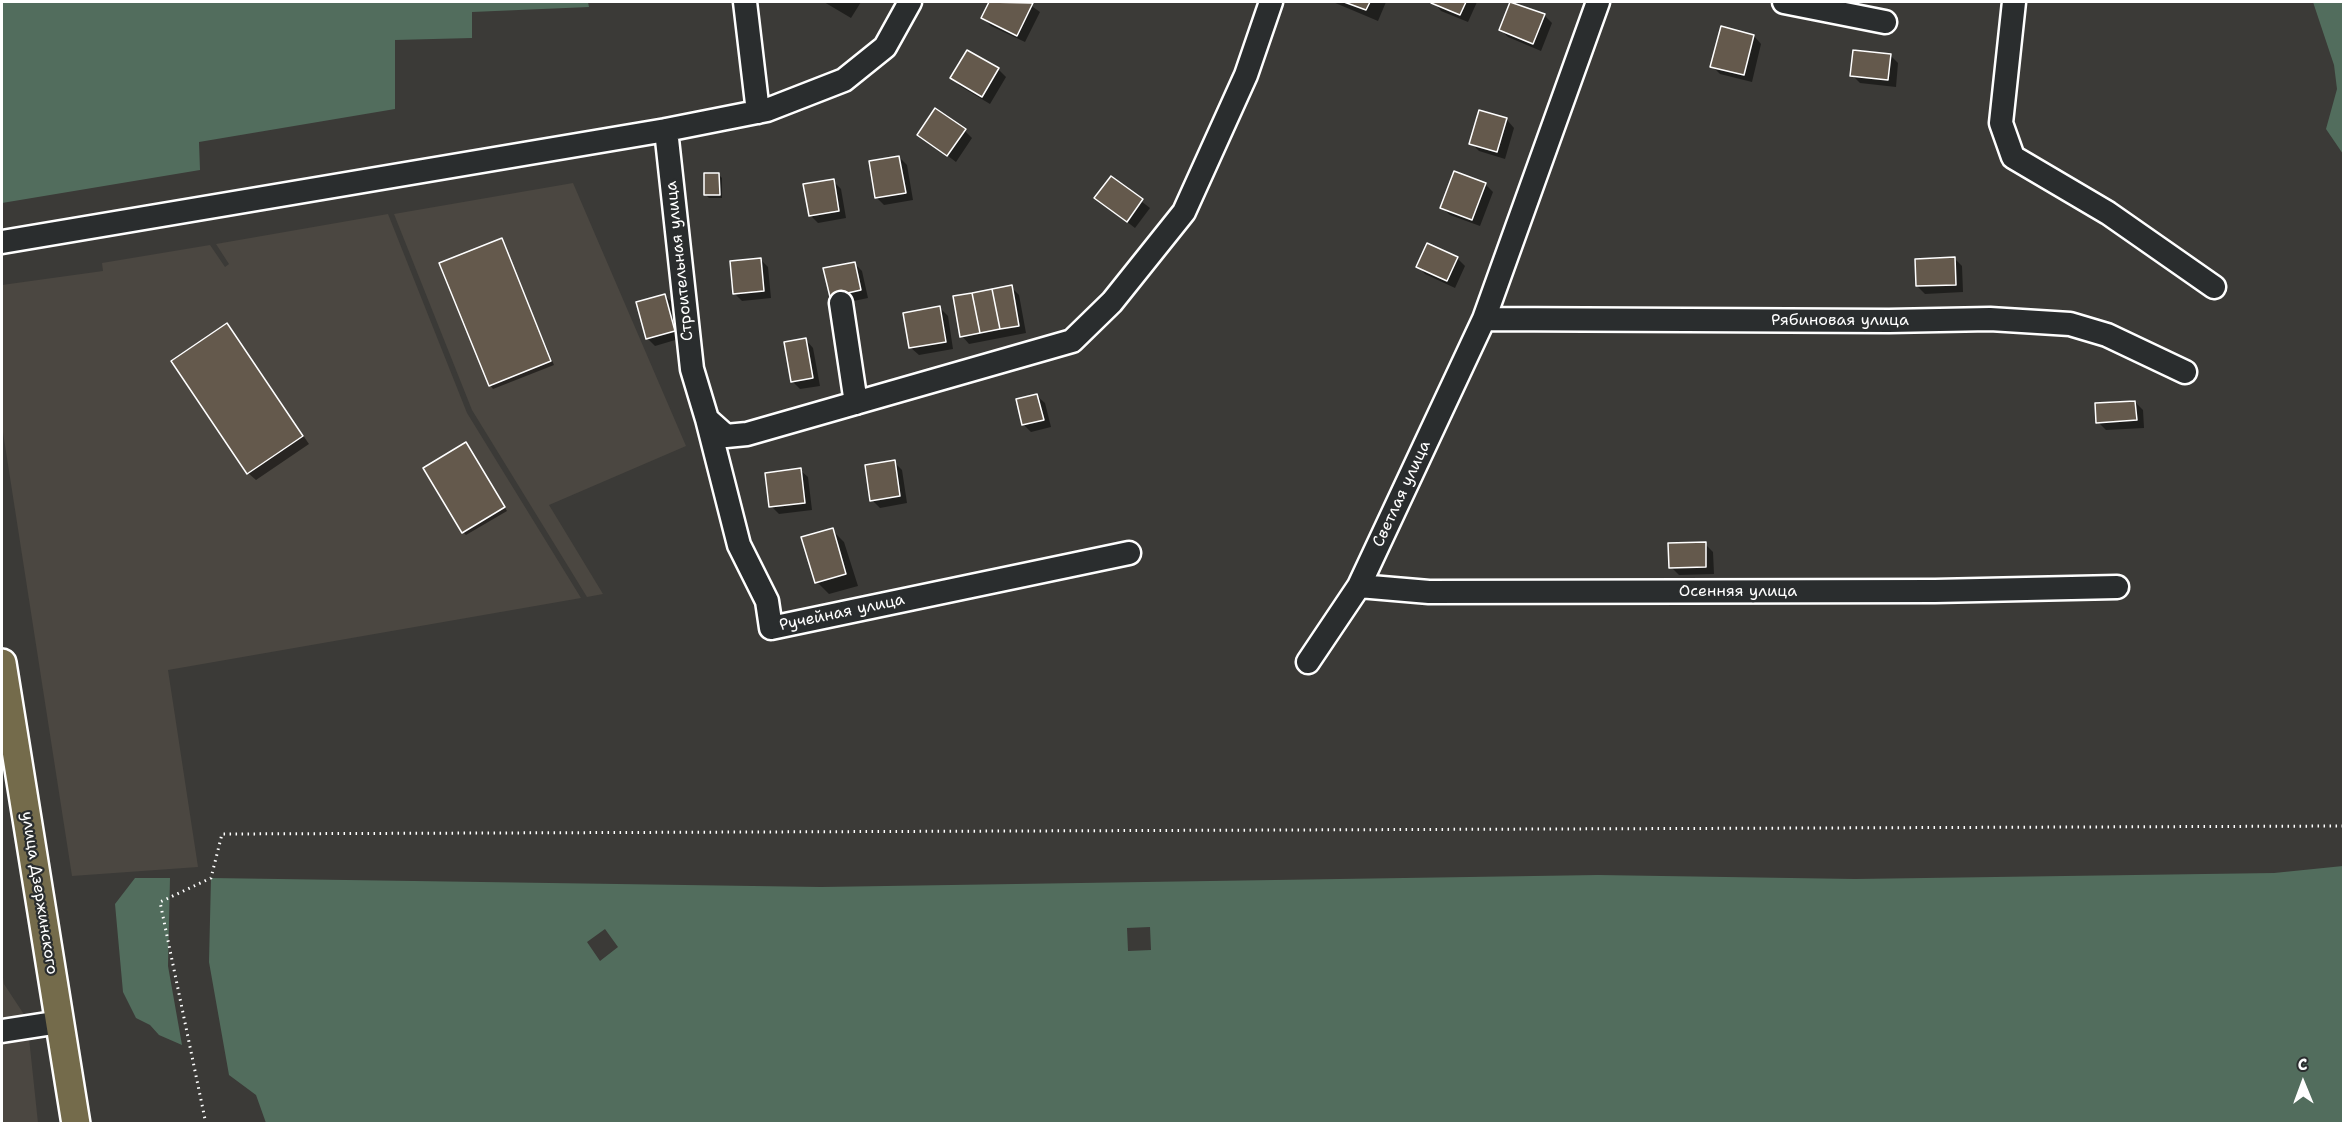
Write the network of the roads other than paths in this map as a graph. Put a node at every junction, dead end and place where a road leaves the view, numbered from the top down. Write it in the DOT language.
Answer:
graph roads {
  1 [pos="745,2"];
  2 [pos="910,2"];
  3 [pos="1271,2"];
  4 [pos="1598,2"];
  5 [pos="1784,2"];
  6 [pos="2014,2"];
  7 [pos="1885,22"];
  8 [pos="758,112"];
  9 [pos="666,130"];
  10 [pos="2,242"];
  11 [pos="2214,287"];
  12 [pos="841,303"];
  13 [pos="1484,319"];
  14 [pos="2185,372"];
  15 [pos="856,403"];
  16 [pos="707,419"];
  17 [pos="1129,553"];
  18 [pos="1359,586"];
  19 [pos="2117,587"];
  20 [pos="1308,662"];
  21 [pos="2,663"];
  22 [pos="60,1022"];
  23 [pos="2,1031"];
  24 [pos="76,1124"];
  1 -- 8 [label="street"];
  2 -- 8 [label="street"];
  3 -- 15 [label="street"];
  4 -- 13 [label="street, Светлая улица"];
  5 -- 7 [label="street"];
  6 -- 11 [label="street"];
  8 -- 9 [label="street"];
  9 -- 10 [label="street"];
  9 -- 16 [label="street, Строительная улица"];
  12 -- 15 [label="street"];
  13 -- 14 [label="street, Рябиновая улица"];
  13 -- 18 [label="street, Светлая улица"];
  15 -- 16 [label="street"];
  16 -- 17 [label="street, Ручейная улица"];
  18 -- 19 [label="street, Осенняя улица"];
  18 -- 20 [label="street, Светлая улица"];
  21 -- 22 [label="main road, улица Дзержинского"];
  22 -- 23 [label="street"];
  22 -- 24 [label="main road, улица Дзержинского"];
}
